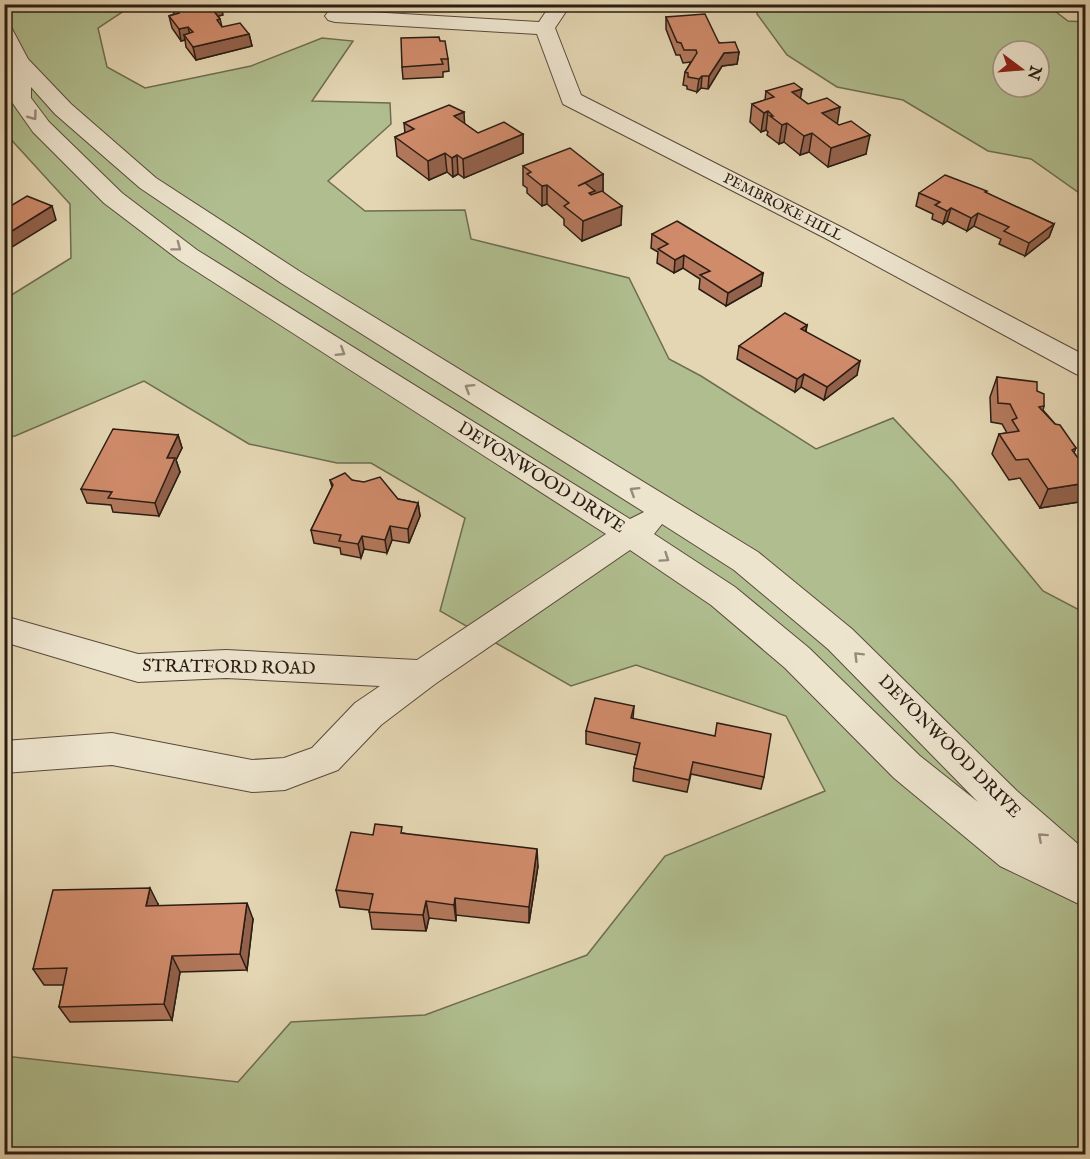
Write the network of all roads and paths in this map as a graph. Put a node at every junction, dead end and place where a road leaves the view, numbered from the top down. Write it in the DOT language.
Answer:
graph roads {
  1 [pos="561,4"];
  2 [pos="335,16"];
  3 [pos="545,28"];
  4 [pos="4,31"];
  5 [pos="19,62"];
  6 [pos="1086,368"];
  7 [pos="666,510"];
  8 [pos="630,534"];
  9 [pos="4,628"];
  10 [pos="423,674"];
  11 [pos="4,757"];
  12 [pos="1086,876"];
  13 [pos="1086,889"];
  1 -- 3 [label="street"];
  2 -- 3 [label="street"];
  3 -- 6 [label="street, PEMBROKE HILL"];
  4 -- 5 [label="street, DEVONWOOD DRIVE"];
  7 -- 5 [label="street, DEVONWOOD DRIVE, one-way"];
  5 -- 8 [label="street, DEVONWOOD DRIVE, one-way"];
  7 -- 8 [label="street"];
  12 -- 7 [label="street, DEVONWOOD DRIVE, one-way"];
  8 -- 10 [label="street"];
  8 -- 13 [label="street, DEVONWOOD DRIVE, one-way"];
  9 -- 10 [label="street, STRATFORD ROAD"];
  10 -- 11 [label="street"];
}
